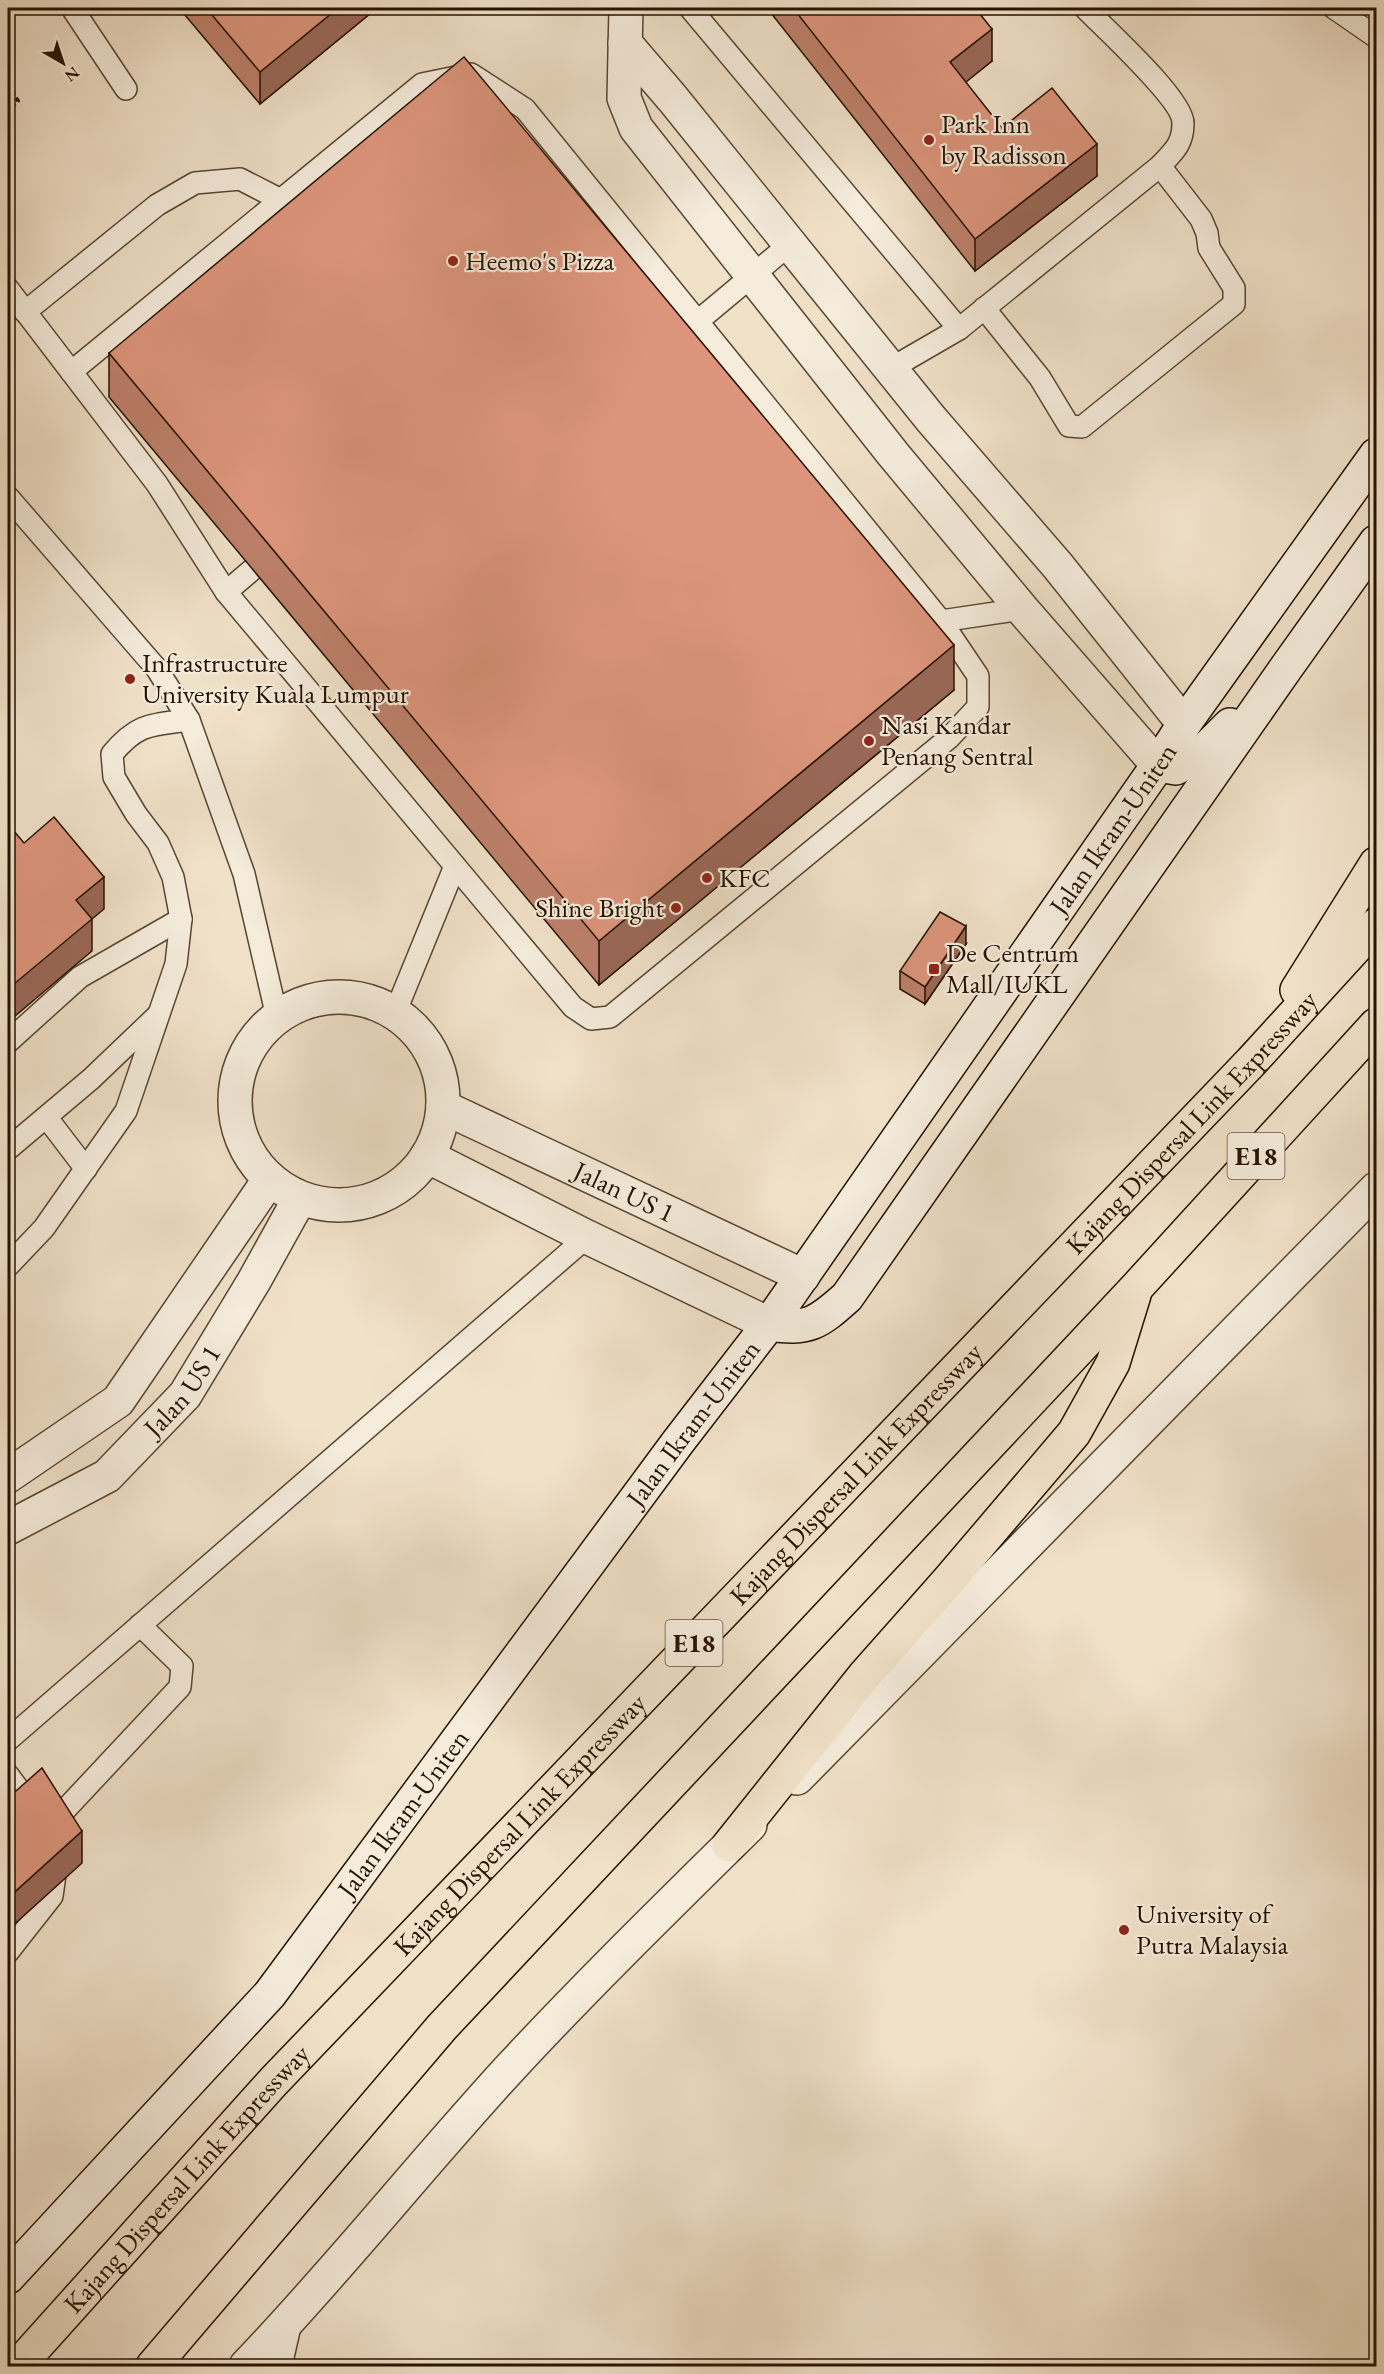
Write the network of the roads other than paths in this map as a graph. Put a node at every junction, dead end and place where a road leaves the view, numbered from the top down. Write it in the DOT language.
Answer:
graph roads {
  1 [pos="72,8"];
  2 [pos="626,8"];
  3 [pos="690,8"];
  4 [pos="1085,8"];
  5 [pos="1334,8"];
  6 [pos="1377,37"];
  7 [pos="625,43"];
  8 [pos="126,89"];
  9 [pos="1160,166"];
  10 [pos="281,200"];
  11 [pos="790,244"];
  12 [pos="753,276"];
  13 [pos="8,288"];
  14 [pos="984,308"];
  15 [pos="25,312"];
  16 [pos="698,321"];
  17 [pos="958,329"];
  18 [pos="890,369"];
  19 [pos="71,372"];
  20 [pos="1377,455"];
  21 [pos="8,497"];
  22 [pos="1377,542"];
  23 [pos="253,569"];
  24 [pos="226,592"];
  25 [pos="1022,609"];
  26 [pos="941,621"];
  27 [pos="1286,668"];
  28 [pos="189,720"];
  29 [pos="1184,724"];
  30 [pos="1158,765"];
  31 [pos="1377,864"];
  32 [pos="455,866"];
  33 [pos="181,919"];
  34 [pos="1377,925"];
  35 [pos="161,1012"];
  36 [pos="395,1013"];
  37 [pos="277,1017"];
  38 [pos="1377,1025"];
  39 [pos="8,1042"];
  40 [pos="1251,1062"];
  41 [pos="443,1107"];
  42 [pos="47,1118"];
  43 [pos="8,1149"];
  44 [pos="427,1156"];
  45 [pos="86,1169"];
  46 [pos="269,1180"];
  47 [pos="1377,1189"];
  48 [pos="300,1198"];
  49 [pos="586,1237"];
  50 [pos="8,1266"];
  51 [pos="803,1276"];
  52 [pos="1136,1288"];
  53 [pos="770,1324"];
  54 [pos="8,1476"];
  55 [pos="8,1528"];
  56 [pos="140,1625"];
  57 [pos="8,1740"];
  58 [pos="8,1775"];
  59 [pos="48,1828"];
  60 [pos="729,1845"];
  61 [pos="8,1952"];
  62 [pos="8,2277"];
  63 [pos="292,2318"];
  64 [pos="18,2367"];
  65 [pos="153,2367"];
  66 [pos="246,2367"];
  67 [pos="281,2367"];
  1 -- 8 [label="lane"];
  2 -- 7 [label="street"];
  3 -- 17 [label="lane"];
  4 -- 9 [label="lane"];
  5 -- 6 [label="lane"];
  7 -- 11 [label="street"];
  7 -- 12 [label="street"];
  9 -- 14 [label="lane"];
  9 -- 14 [label="lane"];
  10 -- 15 [label="lane"];
  10 -- 16 [label="lane"];
  10 -- 19 [label="lane"];
  11 -- 12 [label="lane"];
  11 -- 18 [label="street"];
  12 -- 16 [label="lane"];
  12 -- 25 [label="street"];
  13 -- 15 [label="lane"];
  14 -- 17 [label="lane"];
  15 -- 19 [label="lane"];
  16 -- 26 [label="lane"];
  17 -- 18 [label="lane"];
  18 -- 29 [label="street"];
  19 -- 24 [label="lane"];
  20 -- 29 [label="street, Jalan Ikram-Uniten"];
  21 -- 28 [label="lane"];
  22 -- 27 [label="street, Jalan Ikram-Uniten"];
  23 -- 24 [label="lane"];
  24 -- 32 [label="lane"];
  25 -- 26 [label="lane"];
  25 -- 30 [label="street"];
  26 -- 32 [label="lane"];
  27 -- 30 [label="street"];
  27 -- 53 [label="street, Jalan Ikram-Uniten"];
  28 -- 33 [label="lane"];
  28 -- 37 [label="lane"];
  29 -- 30 [label="street, Jalan Ikram-Uniten"];
  30 -- 51 [label="street, Jalan Ikram-Uniten"];
  31 -- 40 [label="highway"];
  32 -- 36 [label="lane"];
  33 -- 35 [label="lane"];
  33 -- 39 [label="lane"];
  34 -- 40 [label="highway, Kajang Dispersal Link Expressway / E18"];
  35 -- 42 [label="lane"];
  35 -- 45 [label="lane"];
  36 -- 37 [label="street"];
  36 -- 41 [label="street"];
  37 -- 46 [label="street"];
  38 -- 52 [label="highway, E18"];
  40 -- 64 [label="highway, Kajang Dispersal Link Expressway / E18"];
  41 -- 44 [label="street"];
  41 -- 51 [label="street, Jalan US 1"];
  42 -- 43 [label="lane"];
  42 -- 45 [label="lane"];
  44 -- 48 [label="street"];
  44 -- 49 [label="street, Jalan US 1"];
  45 -- 50 [label="lane"];
  46 -- 48 [label="street"];
  46 -- 54 [label="street, Jalan US 1"];
  47 -- 60 [label="street"];
  48 -- 55 [label="street, Jalan US 1"];
  49 -- 53 [label="street, Jalan US 1"];
  49 -- 56 [label="lane"];
  51 -- 53 [label="street, Jalan Ikram-Uniten"];
  52 -- 60 [label="highway"];
  52 -- 65 [label="highway, E18"];
  53 -- 62 [label="street, Jalan Ikram-Uniten"];
  56 -- 57 [label="lane"];
  56 -- 59 [label="lane"];
  58 -- 59 [label="lane"];
  59 -- 61 [label="lane"];
  60 -- 63 [label="street"];
  63 -- 66 [label="street"];
  63 -- 67 [label="lane"];
}
